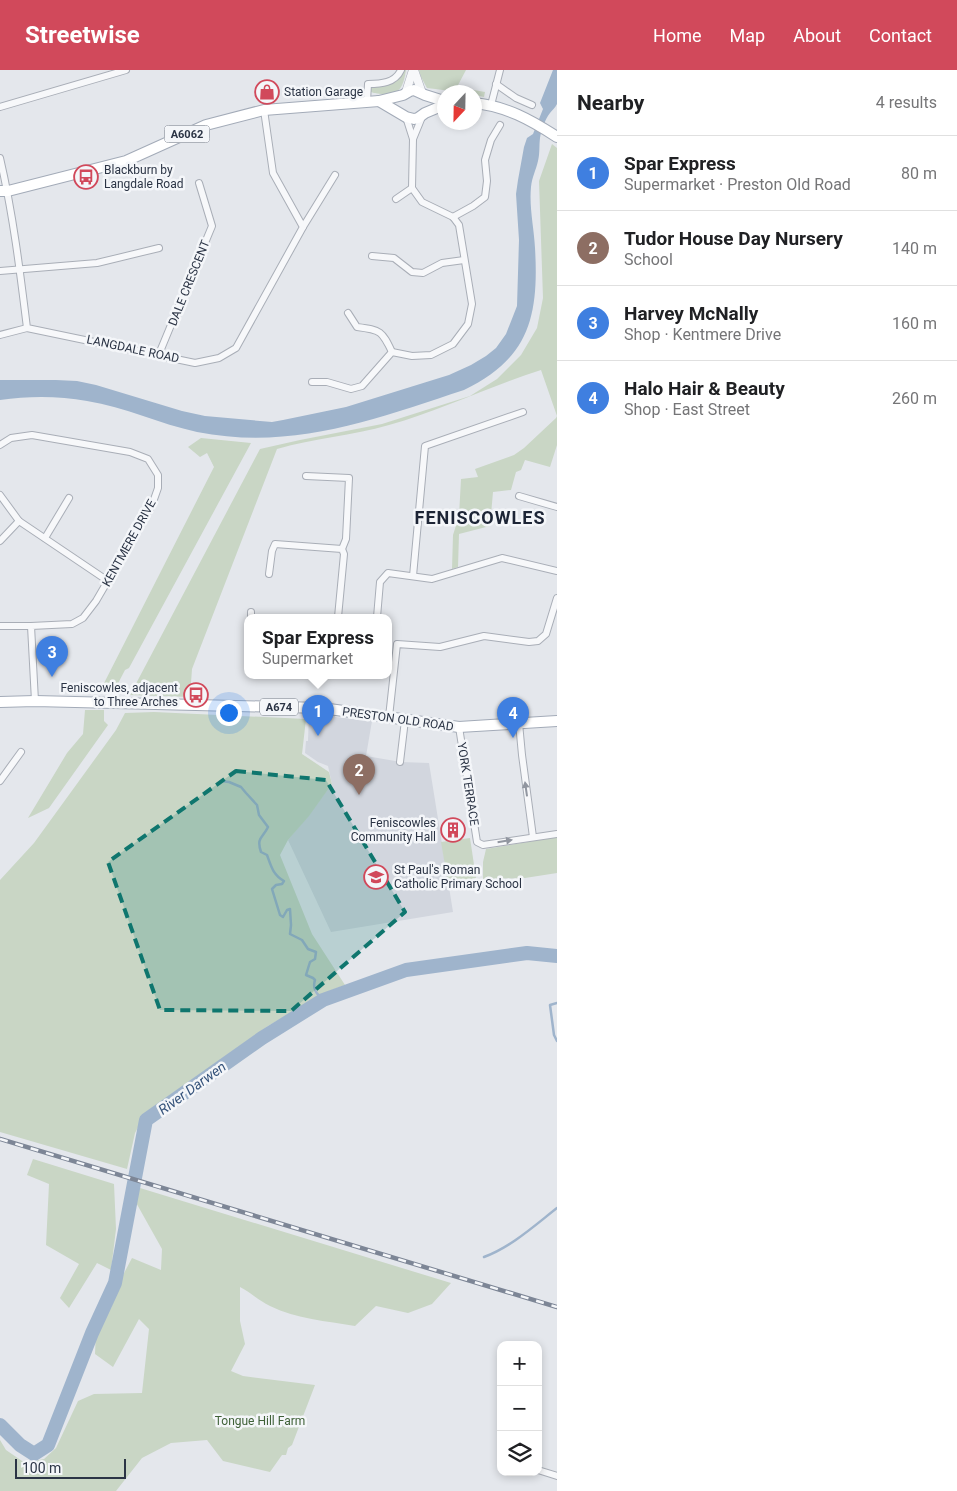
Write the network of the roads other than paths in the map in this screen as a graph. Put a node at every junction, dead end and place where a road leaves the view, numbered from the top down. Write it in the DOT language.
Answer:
graph roads {
  1 [pos="126,70"];
  2 [pos="401,70"];
  3 [pos="413,70"];
  4 [pos="500,70"];
  5 [pos="496,84"];
  6 [pos="405,94"];
  7 [pos="423,94"];
  8 [pos="437,100"];
  9 [pos="367,101"];
  10 [pos="379,101"];
  11 [pos="482,104"];
  12 [pos="491,105"];
  13 [pos="532,106"];
  14 [pos="437,107"];
  15 [pos="0,108"];
  16 [pos="264,110"];
  17 [pos="404,115"];
  18 [pos="424,115"];
  19 [pos="500,125"];
  20 [pos="554,135"];
  21 [pos="413,139"];
  22 [pos="0,158"];
  23 [pos="335,176"];
  24 [pos="200,183"];
  25 [pos="412,188"];
  26 [pos="4,191"];
  27 [pos="396,199"];
  28 [pos="452,217"];
  29 [pos="303,227"];
  30 [pos="160,248"];
  31 [pos="372,256"];
  32 [pos="464,260"];
  33 [pos="20,269"];
  34 [pos="0,271"];
  35 [pos="348,313"];
  36 [pos="27,328"];
  37 [pos="0,335"];
  38 [pos="392,352"];
  39 [pos="159,354"];
  40 [pos="312,382"];
  41 [pos="522,412"];
  42 [pos="0,445"];
  43 [pos="306,476"];
  44 [pos="0,495"];
  45 [pos="519,496"];
  46 [pos="69,498"];
  47 [pos="557,507"];
  48 [pos="19,521"];
  49 [pos="44,538"];
  50 [pos="0,541"];
  51 [pos="342,550"];
  52 [pos="557,570"];
  53 [pos="269,574"];
  54 [pos="412,576"];
  55 [pos="108,581"];
  56 [pos="557,598"];
  57 [pos="338,614"];
  58 [pos="377,614"];
  59 [pos="0,626"];
  60 [pos="31,626"];
  61 [pos="392,643"];
  62 [pos="397,644"];
  63 [pos="36,701"];
  64 [pos="0,702"];
  65 [pos="389,717"];
  66 [pos="405,720"];
  67 [pos="557,721"];
  68 [pos="519,723"];
  69 [pos="459,727"];
  70 [pos="21,752"];
  71 [pos="400,762"];
  72 [pos="0,780"];
  73 [pos="557,834"];
  74 [pos="533,837"];
  75 [pos="542,1471"];
  76 [pos="557,1476"];
  1 -- 15 [label="street"];
  2 -- 9 [label="street"];
  3 -- 6 [label="street"];
  3 -- 7 [label="street"];
  4 -- 5 [label="street"];
  5 -- 12 [label="street"];
  5 -- 13 [label="street"];
  6 -- 7 [label="main road, A6062"];
  6 -- 10 [label="main road, A6062"];
  6 -- 17 [label="main road"];
  7 -- 8 [label="main road, A6062"];
  7 -- 18 [label="main road"];
  9 -- 10 [label="main road, A6062"];
  9 -- 16 [label="main road, A6062"];
  10 -- 17 [label="main road, A6062"];
  11 -- 12 [label="main road"];
  12 -- 20 [label="main road"];
  14 -- 18 [label="main road, A6062"];
  16 -- 26 [label="main road, A6062"];
  16 -- 29 [label="street"];
  17 -- 18 [label="main road, A6062"];
  17 -- 21 [label="street"];
  18 -- 21 [label="street"];
  19 -- 28 [label="street"];
  21 -- 25 [label="street"];
  22 -- 26 [label="street"];
  23 -- 29 [label="street, LANGDALE ROAD"];
  24 -- 39 [label="street, DALE CRESCENT"];
  25 -- 27 [label="street"];
  25 -- 28 [label="street"];
  26 -- 33 [label="street"];
  28 -- 32 [label="street"];
  29 -- 39 [label="street, LANGDALE ROAD"];
  30 -- 33 [label="street"];
  31 -- 32 [label="street"];
  32 -- 38 [label="street"];
  33 -- 34 [label="street"];
  33 -- 36 [label="street"];
  35 -- 38 [label="street"];
  36 -- 37 [label="street"];
  36 -- 39 [label="street, LANGDALE ROAD"];
  38 -- 40 [label="street"];
  41 -- 54 [label="street"];
  42 -- 55 [label="street, KENTMERE DRIVE"];
  43 -- 51 [label="street"];
  44 -- 48 [label="street"];
  45 -- 47 [label="street"];
  46 -- 49 [label="street"];
  48 -- 49 [label="street"];
  48 -- 50 [label="street"];
  49 -- 55 [label="street"];
  51 -- 53 [label="street"];
  51 -- 57 [label="street"];
  52 -- 54 [label="street"];
  54 -- 58 [label="street"];
  55 -- 60 [label="street, KENTMERE DRIVE"];
  56 -- 62 [label="street"];
  59 -- 60 [label="street, KENTMERE DRIVE"];
  60 -- 63 [label="street"];
  61 -- 62 [label="street"];
  62 -- 65 [label="street"];
  63 -- 64 [label="main road, PRESTON OLD ROAD / A674"];
  63 -- 65 [label="main road, PRESTON OLD ROAD / A674"];
  65 -- 66 [label="main road, PRESTON OLD ROAD / A674"];
  66 -- 69 [label="main road, PRESTON OLD ROAD / A674"];
  66 -- 71 [label="street"];
  67 -- 68 [label="main road, PRESTON OLD ROAD / A674"];
  68 -- 69 [label="main road, PRESTON OLD ROAD / A674"];
  74 -- 68 [label="street, one-way"];
  69 -- 74 [label="street, YORK TERRACE, one-way"];
  70 -- 72 [label="street"];
  73 -- 74 [label="street"];
  75 -- 76 [label="street"];
}
